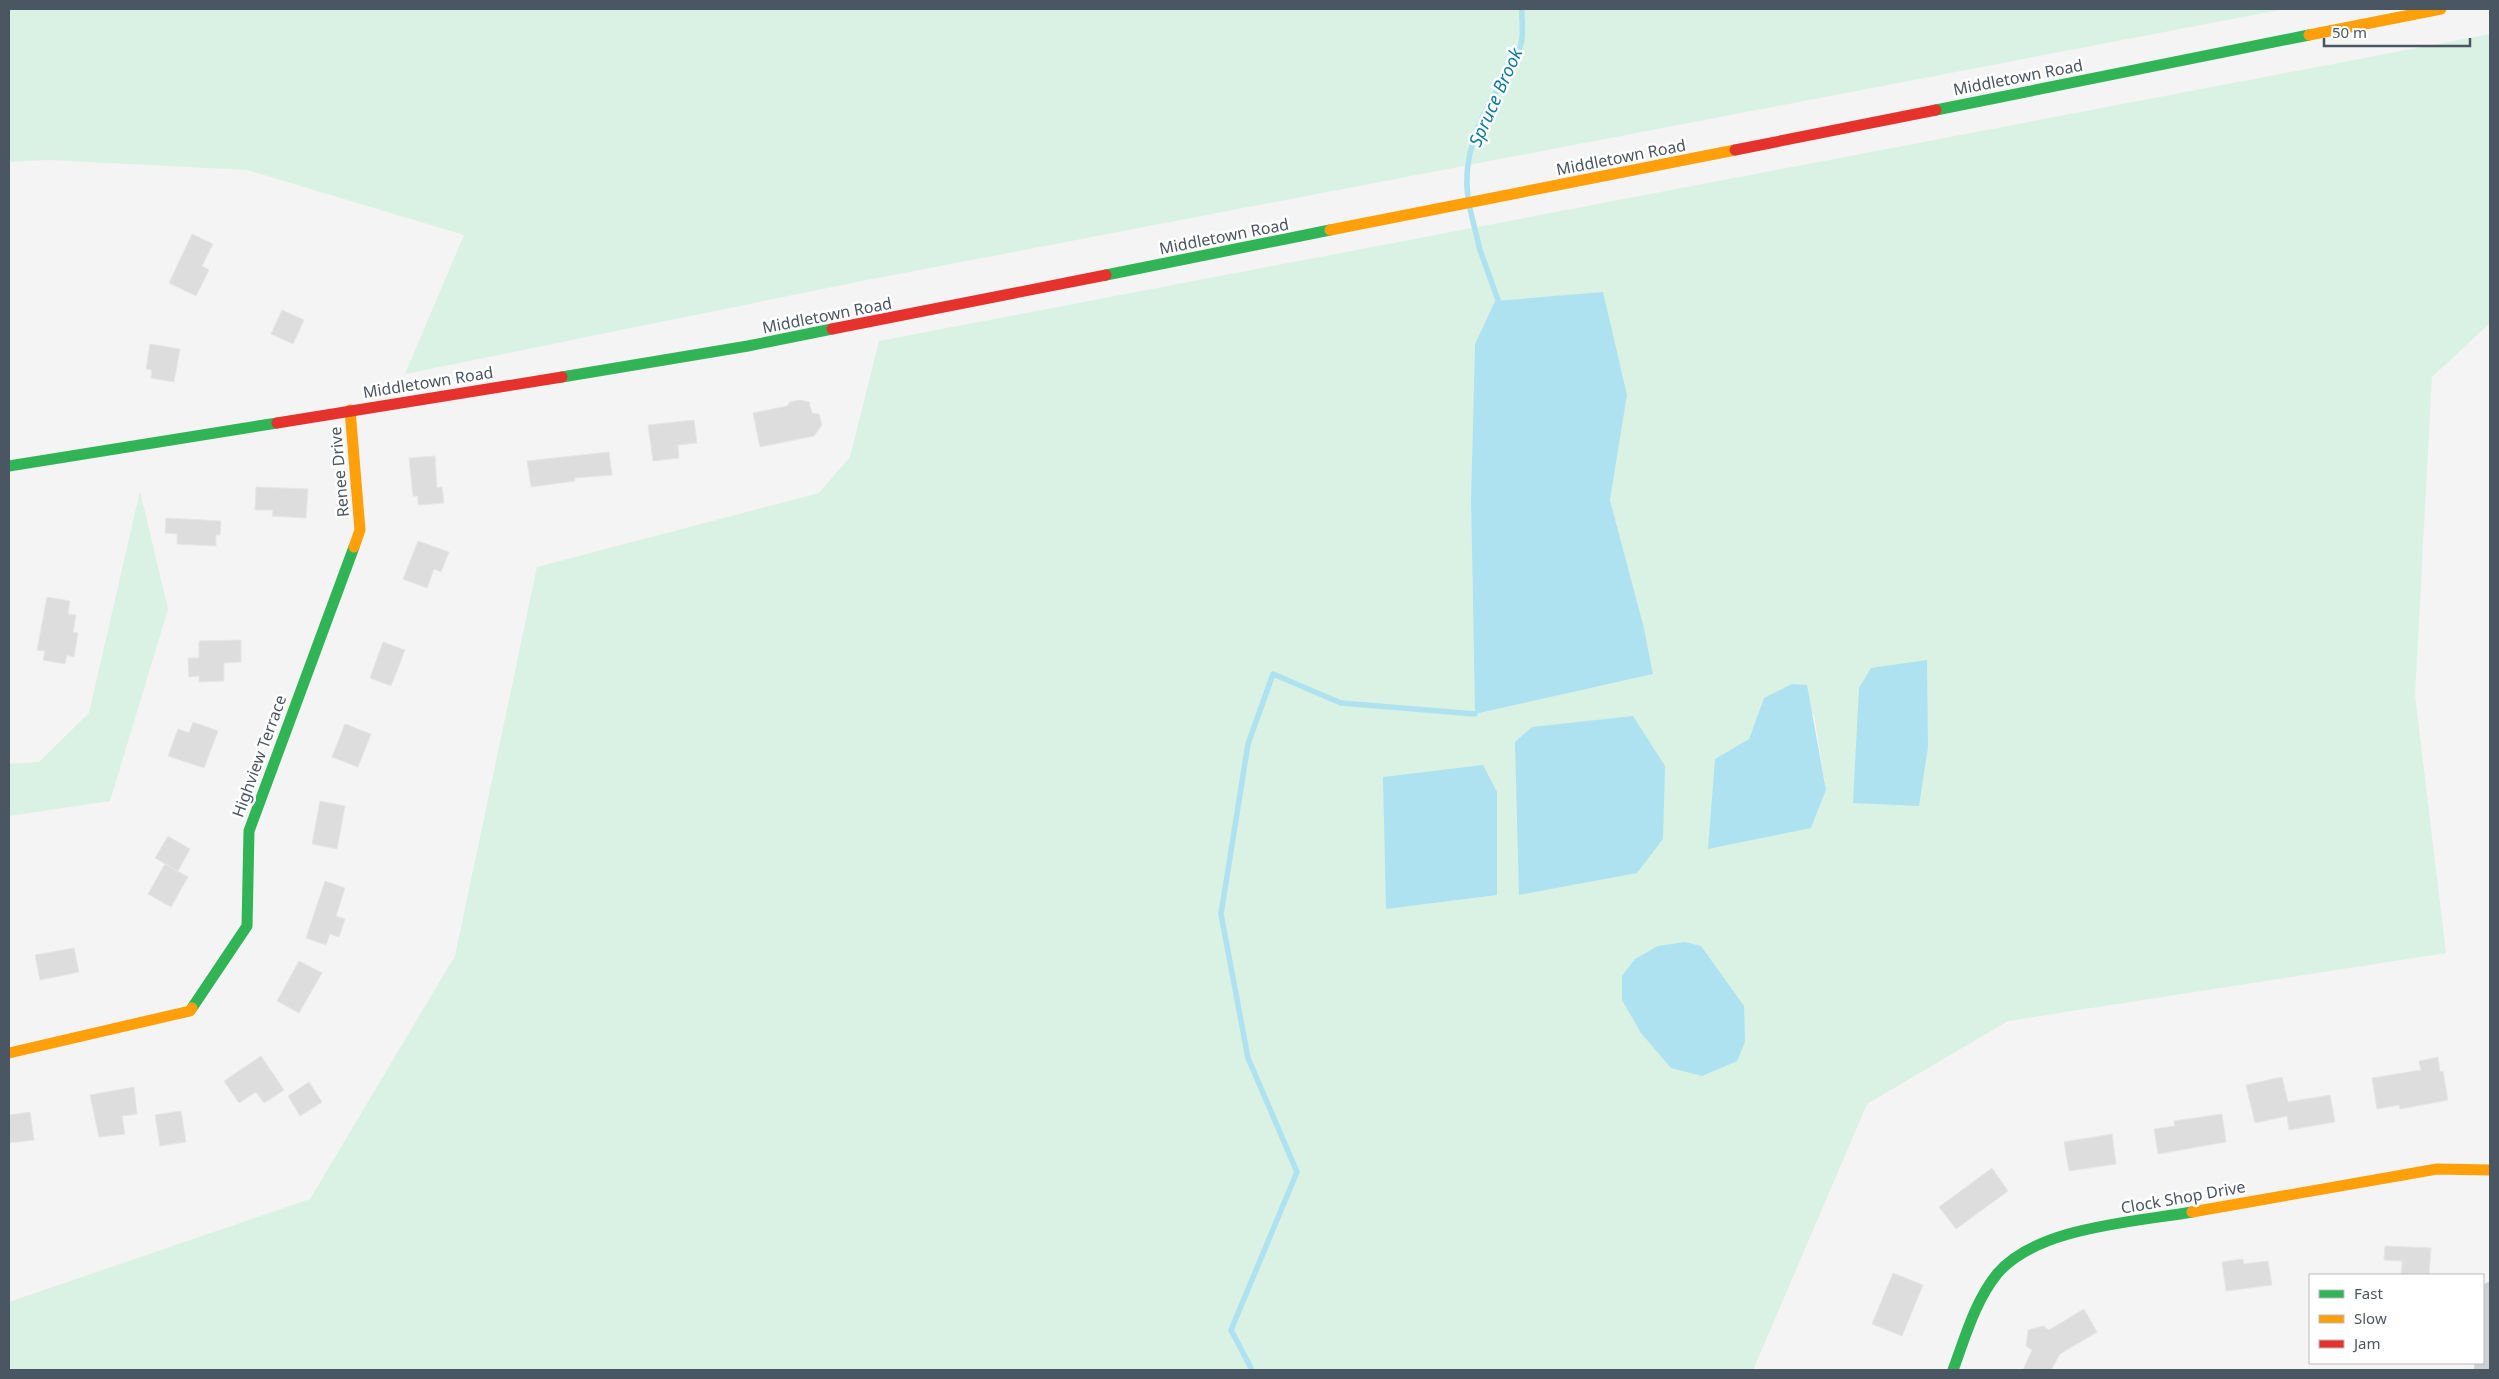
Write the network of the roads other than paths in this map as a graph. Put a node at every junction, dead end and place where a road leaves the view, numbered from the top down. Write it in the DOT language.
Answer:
graph roads {
  1 [pos="2440,9"];
  2 [pos="350,410"];
  3 [pos="9,466"];
  4 [pos="360,530"];
  5 [pos="9,1053"];
  6 [pos="2490,1170"];
  7 [pos="2490,1290"];
  8 [pos="2484,1359"];
  9 [pos="1954,1370"];
  1 -- 2 [label="street, Middletown Road"];
  2 -- 3 [label="street, Middletown Road"];
  2 -- 4 [label="street, Renee Drive"];
  4 -- 5 [label="street, Highview Terrace"];
  6 -- 9 [label="street, Clock Shop Drive"];
  7 -- 8 [label="street"];
}
